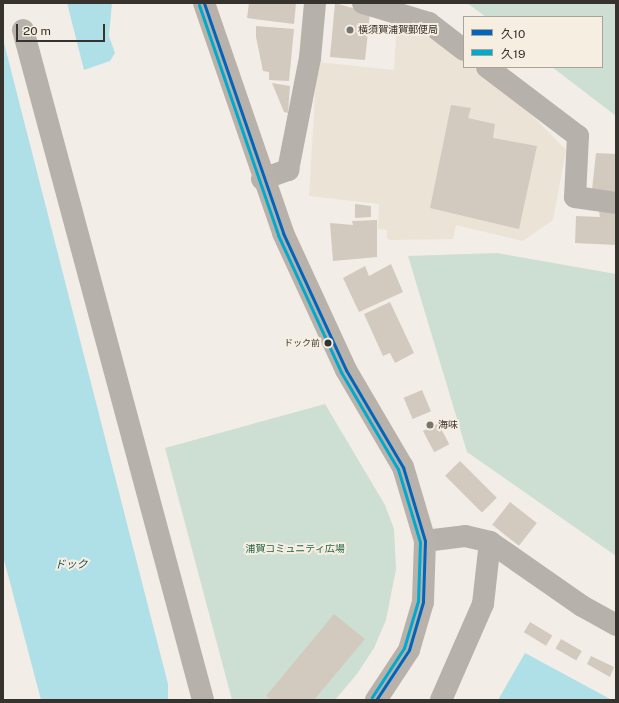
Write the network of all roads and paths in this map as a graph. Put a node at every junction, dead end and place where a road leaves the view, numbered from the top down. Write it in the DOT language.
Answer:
graph roads {
  1 [pos="204,3"];
  2 [pos="315,3"];
  3 [pos="363,3"];
  4 [pos="23,30"];
  5 [pos="463,49"];
  6 [pos="488,68"];
  7 [pos="262,179"];
  8 [pos="616,203"];
  9 [pos="425,541"];
  10 [pos="490,542"];
  11 [pos="616,626"];
  12 [pos="203,700"];
  13 [pos="376,700"];
  14 [pos="441,700"];
  1 -- 7 [label="main road"];
  2 -- 7 [label="street"];
  3 -- 5 [label="street"];
  4 -- 12 [label="street"];
  6 -- 8 [label="street"];
  7 -- 9 [label="main road"];
  9 -- 10 [label="street"];
  9 -- 13 [label="main road"];
  10 -- 11 [label="street"];
  10 -- 14 [label="street"];
}
